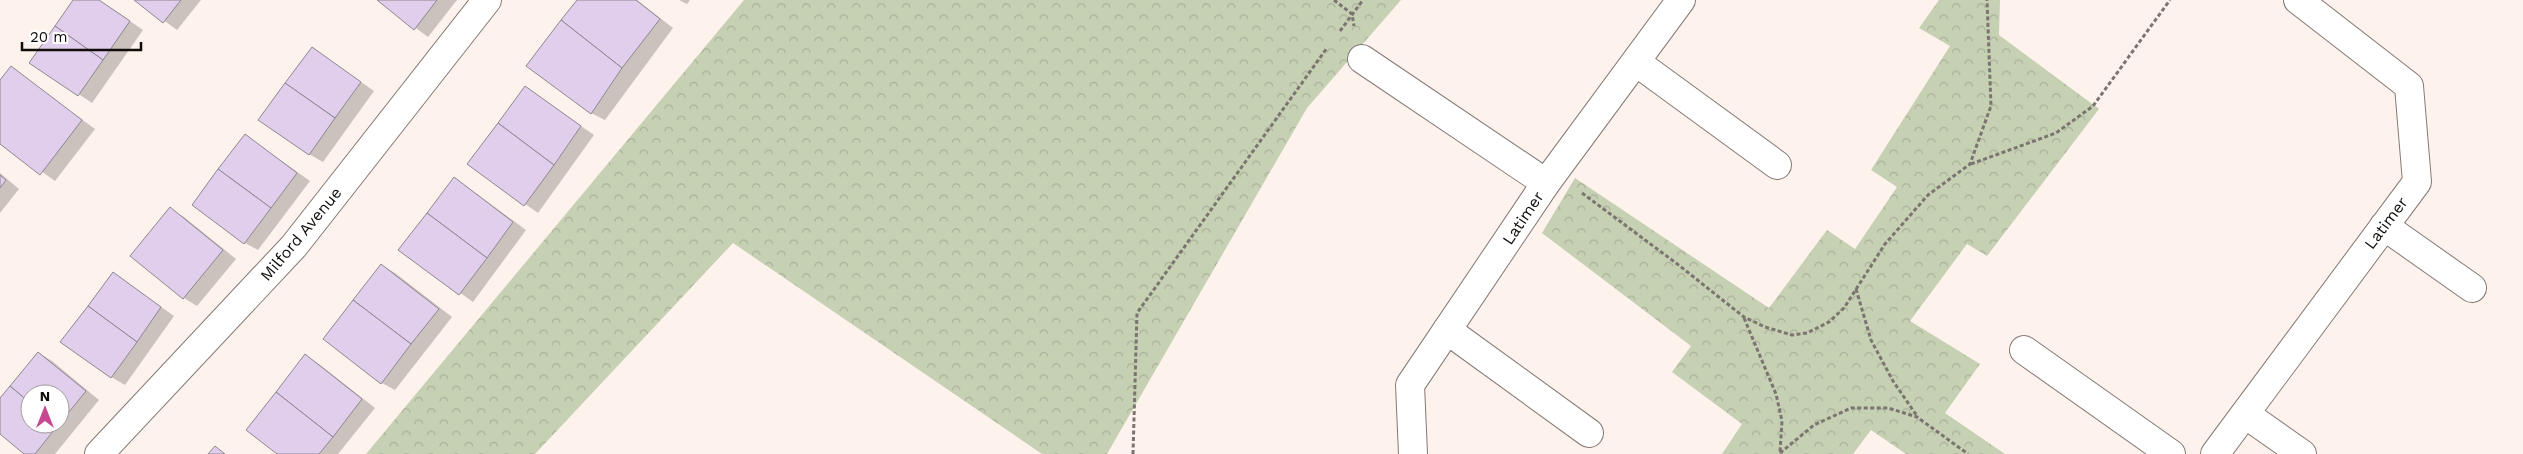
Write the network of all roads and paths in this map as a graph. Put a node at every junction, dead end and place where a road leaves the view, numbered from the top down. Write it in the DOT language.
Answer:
graph roads {
  1 [pos="487,0"];
  2 [pos="1334,0"];
  3 [pos="1363,0"];
  4 [pos="1681,0"];
  5 [pos="1986,0"];
  6 [pos="2170,0"];
  7 [pos="2298,0"];
  8 [pos="1352,14"];
  9 [pos="1334,38"];
  10 [pos="1328,46"];
  11 [pos="1362,59"];
  12 [pos="1636,62"];
  13 [pos="1970,164"];
  14 [pos="1777,165"];
  15 [pos="1550,178"];
  16 [pos="2384,226"];
  17 [pos="2472,288"];
  18 [pos="1856,289"];
  19 [pos="1744,317"];
  20 [pos="1447,330"];
  21 [pos="2024,350"];
  22 [pos="2245,414"];
  23 [pos="1917,417"];
  24 [pos="1588,433"];
  25 [pos="1779,453"];
  26 [pos="99,454"];
  27 [pos="1133,454"];
  28 [pos="1413,454"];
  29 [pos="1968,454"];
  30 [pos="2171,454"];
  31 [pos="2215,454"];
  32 [pos="2302,454"];
  1 -- 26 [label="street, Milford Avenue"];
  2 -- 8 [label="path"];
  3 -- 8 [label="path"];
  4 -- 12 [label="street, Latimer"];
  5 -- 13 [label="path"];
  6 -- 13 [label="path"];
  7 -- 16 [label="street, Latimer"];
  8 -- 9 [label="path"];
  10 -- 27 [label="path"];
  11 -- 15 [label="street"];
  12 -- 14 [label="street"];
  12 -- 15 [label="street, Latimer"];
  13 -- 18 [label="path"];
  15 -- 19 [label="path"];
  15 -- 20 [label="street, Latimer"];
  16 -- 17 [label="street"];
  16 -- 22 [label="street, Latimer"];
  18 -- 19 [label="path"];
  18 -- 23 [label="path"];
  19 -- 25 [label="path"];
  20 -- 24 [label="street"];
  20 -- 28 [label="street, Latimer"];
  21 -- 30 [label="street"];
  22 -- 31 [label="street, Latimer"];
  22 -- 32 [label="street"];
  23 -- 25 [label="path"];
  23 -- 29 [label="path"];
}
